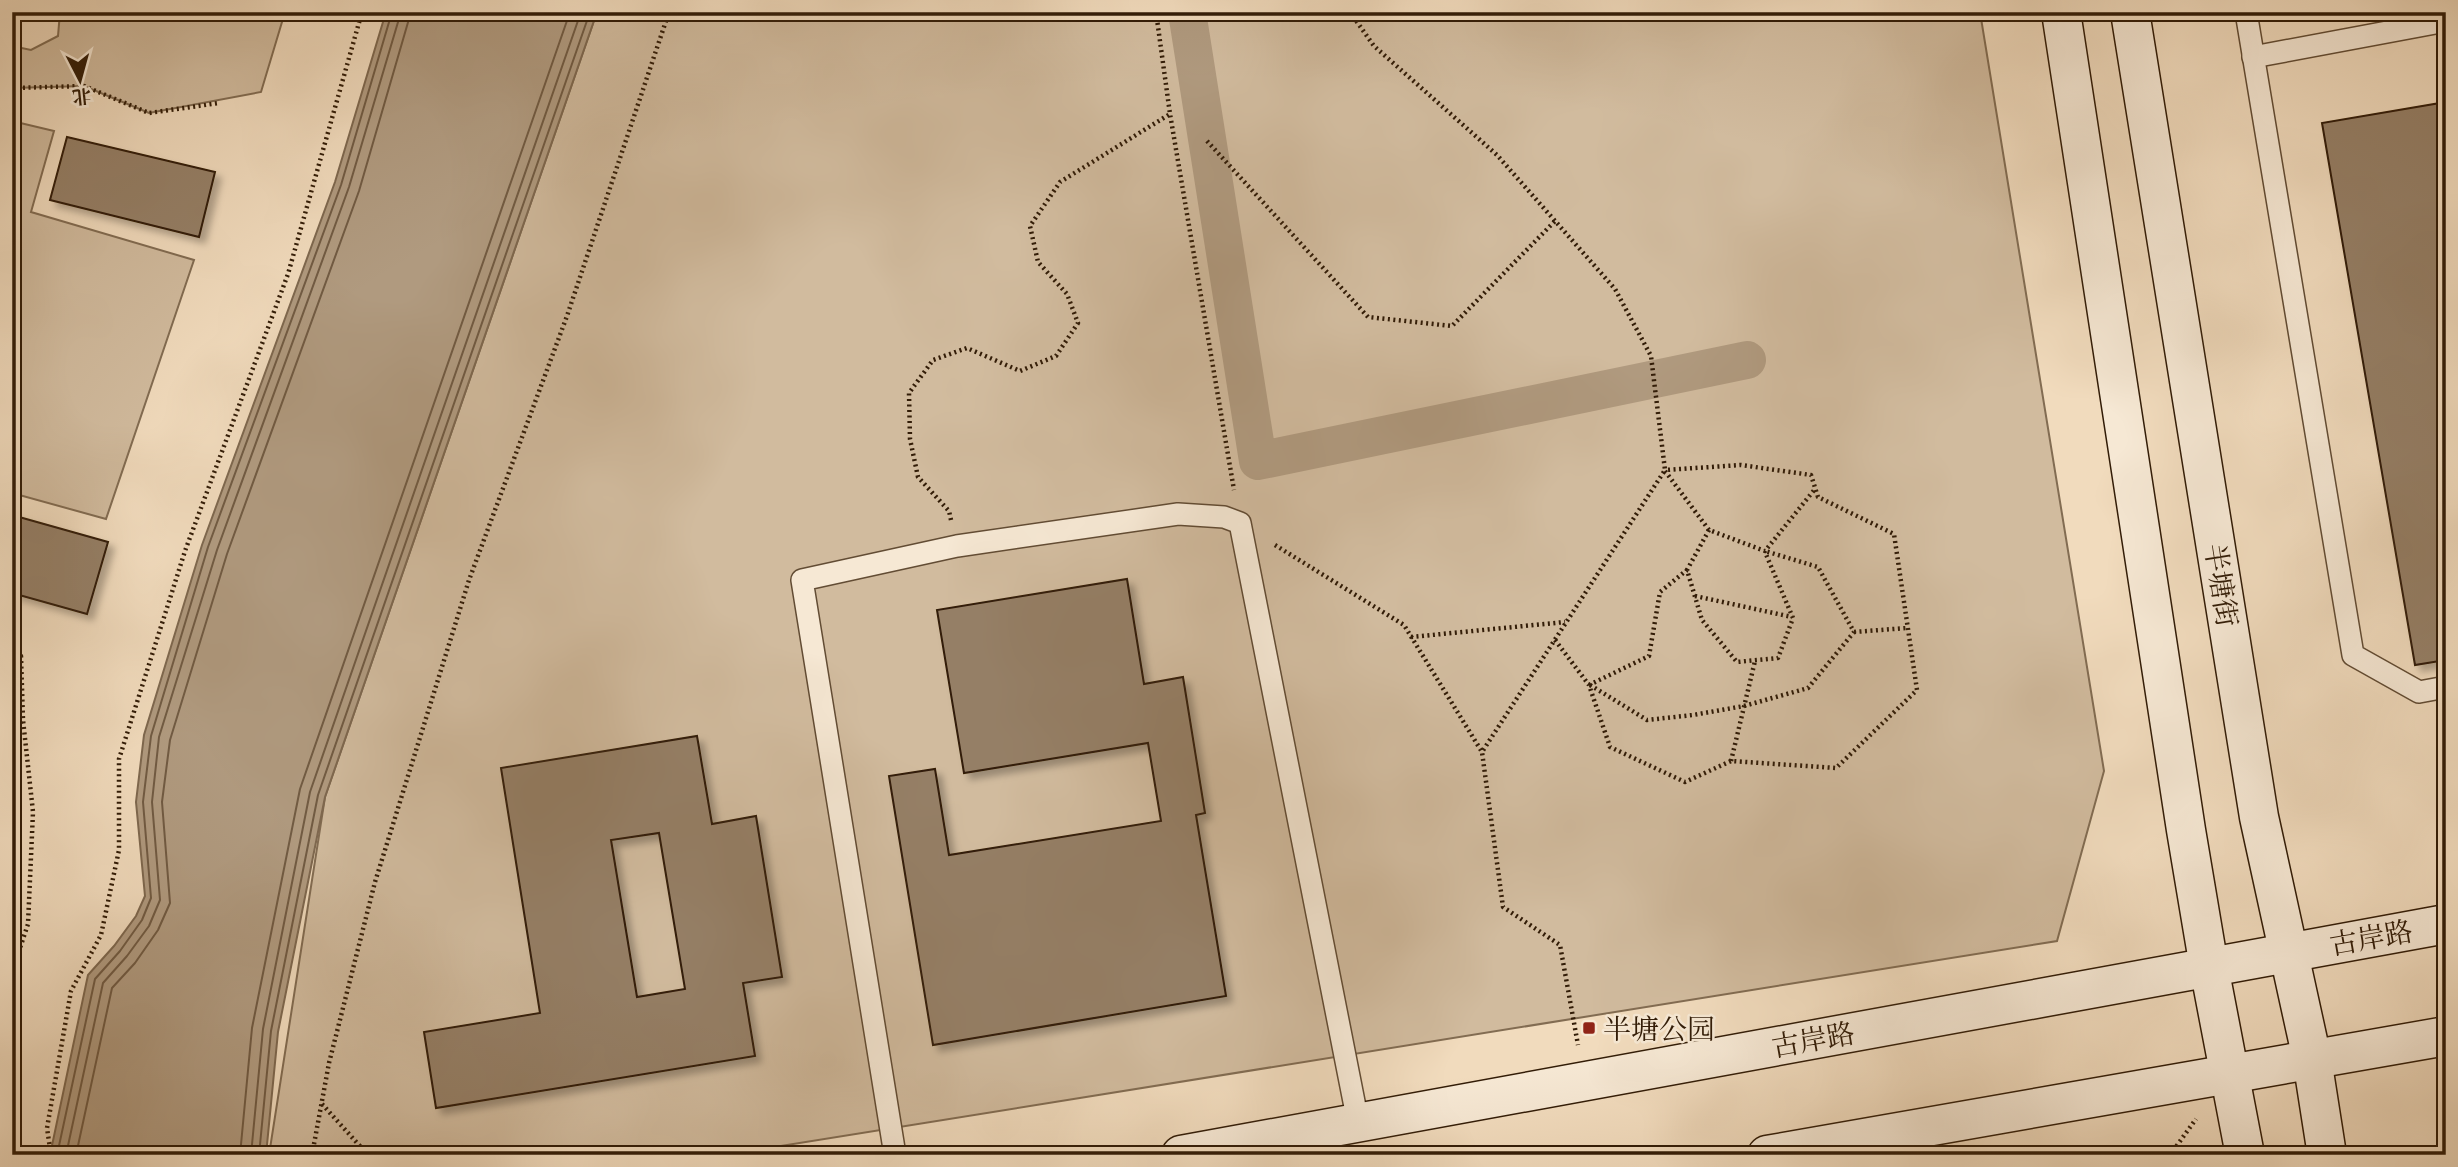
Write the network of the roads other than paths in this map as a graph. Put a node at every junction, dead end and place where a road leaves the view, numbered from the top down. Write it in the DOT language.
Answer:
graph roads {
  1 [pos="2061,12"];
  2 [pos="2130,12"];
  3 [pos="2246,12"];
  4 [pos="2446,21"];
  5 [pos="2253,57"];
  6 [pos="2446,687"];
  7 [pos="2446,923"];
  8 [pos="2289,952"];
  9 [pos="2209,967"];
  10 [pos="2446,1036"];
  11 [pos="2312,1059"];
  12 [pos="2230,1073"];
  13 [pos="1358,1122"];
  14 [pos="895,1155"];
  15 [pos="1181,1155"];
  16 [pos="1767,1155"];
  17 [pos="2245,1155"];
  18 [pos="2327,1155"];
  1 -- 9 [label="main road"];
  2 -- 8 [label="main road, 半塘街"];
  3 -- 5 [label="lane"];
  4 -- 5 [label="lane"];
  5 -- 6 [label="lane"];
  7 -- 8 [label="main road, 古岸路"];
  8 -- 9 [label="main road, 古岸路"];
  8 -- 11 [label="main road, 半塘街"];
  9 -- 12 [label="main road"];
  9 -- 13 [label="main road, 古岸路"];
  10 -- 11 [label="main road"];
  11 -- 12 [label="main road"];
  11 -- 18 [label="main road, 半塘街"];
  12 -- 16 [label="main road"];
  12 -- 17 [label="main road"];
  13 -- 14 [label="lane"];
  13 -- 15 [label="main road, 古岸路"];
}
